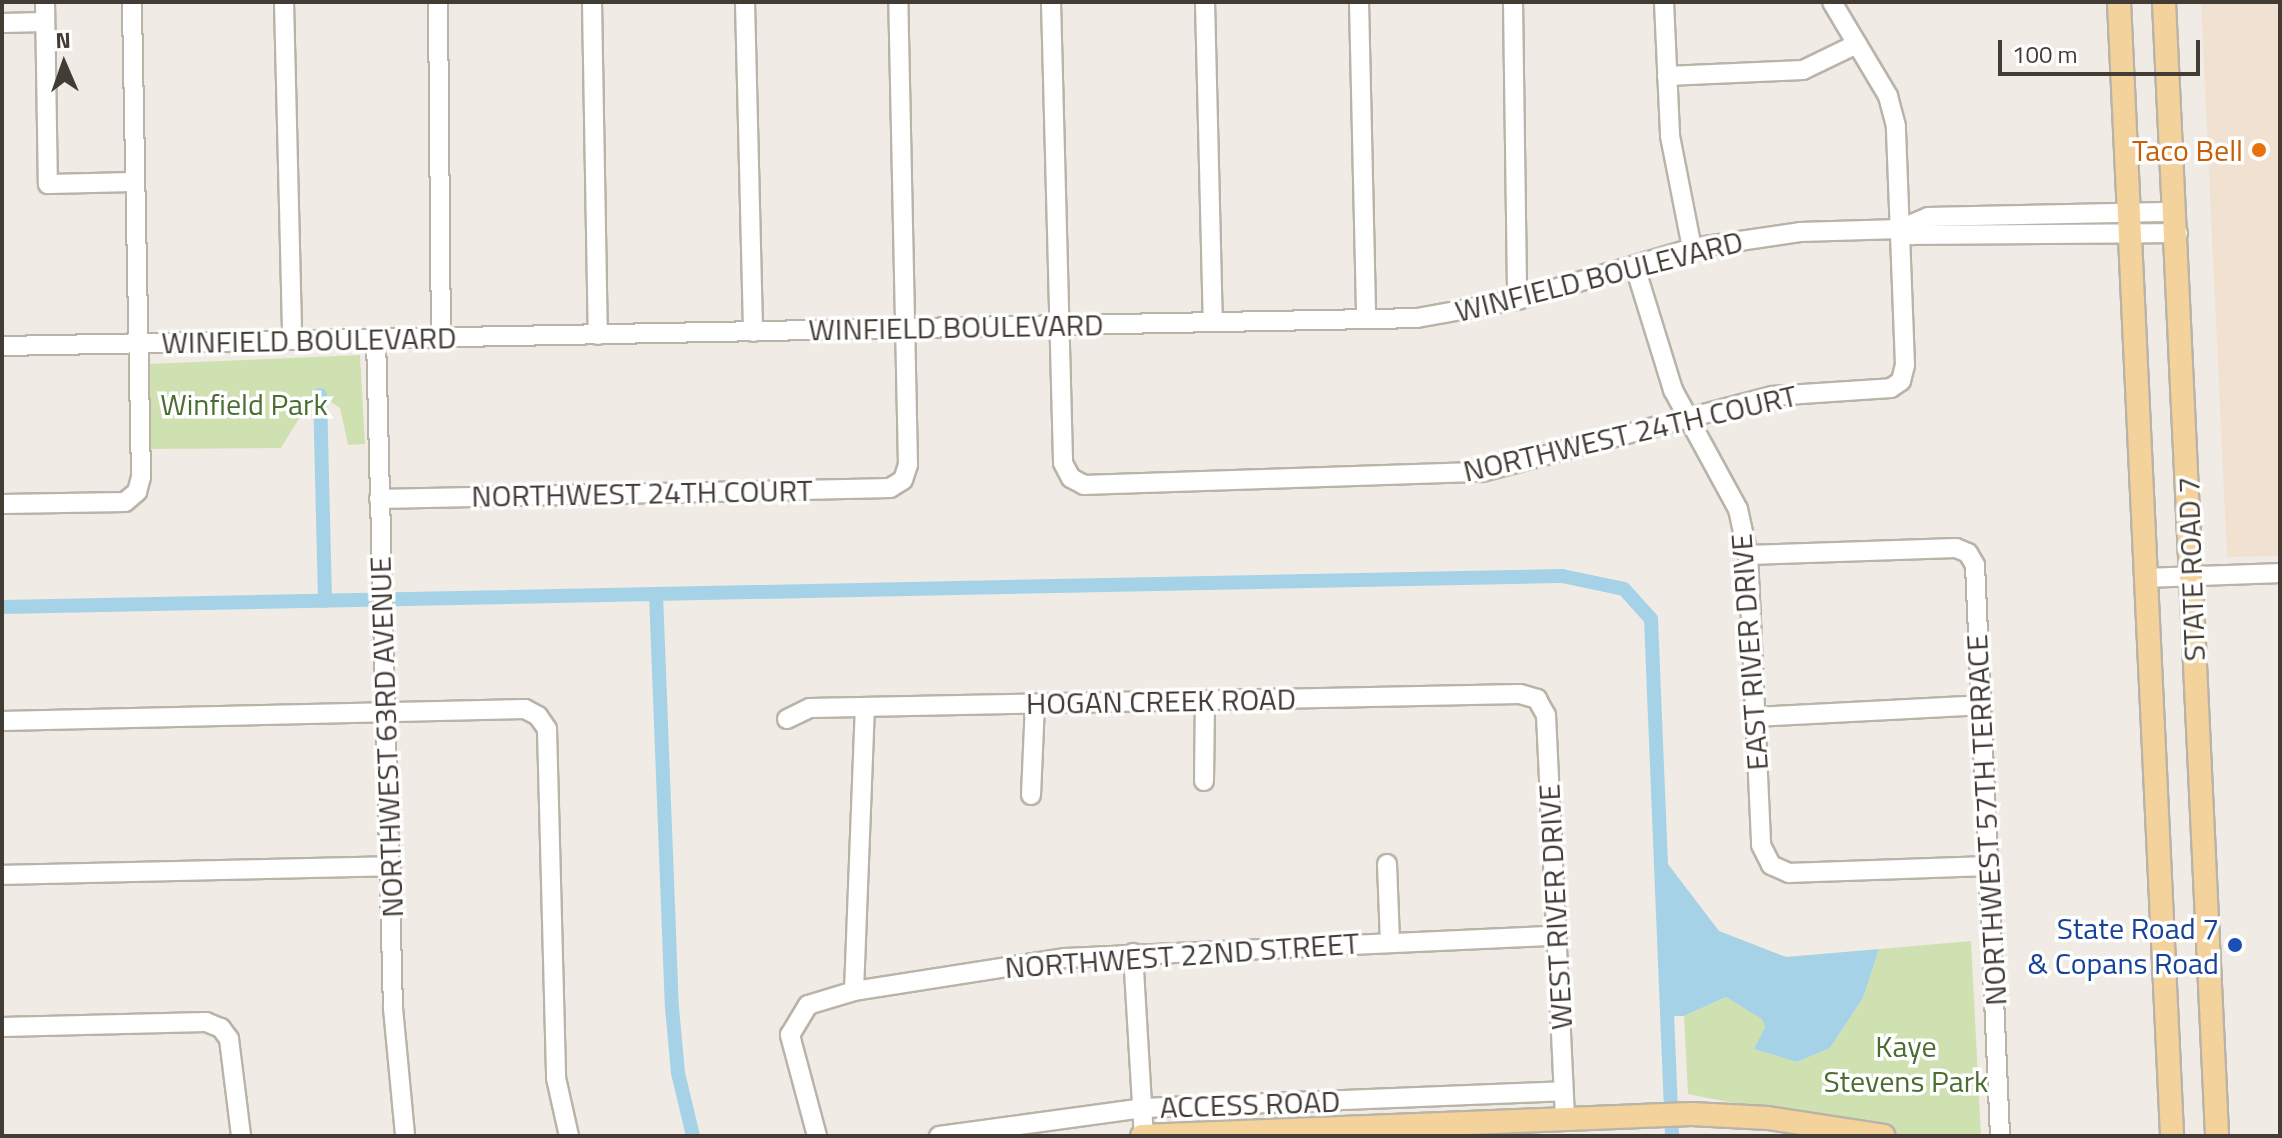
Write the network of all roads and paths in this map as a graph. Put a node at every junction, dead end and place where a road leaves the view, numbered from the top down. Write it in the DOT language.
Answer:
graph roads {
  1 [pos="45,2"];
  2 [pos="132,2"];
  3 [pos="284,2"];
  4 [pos="438,2"];
  5 [pos="592,2"];
  6 [pos="745,2"];
  7 [pos="898,2"];
  8 [pos="1051,2"];
  9 [pos="1205,2"];
  10 [pos="1359,2"];
  11 [pos="1513,2"];
  12 [pos="1664,2"];
  13 [pos="1832,2"];
  14 [pos="2119,2"];
  15 [pos="2164,2"];
  16 [pos="45,22"];
  17 [pos="2,23"];
  18 [pos="1857,44"];
  19 [pos="1667,76"];
  20 [pos="134,182"];
  21 [pos="2176,222"];
  22 [pos="2130,224"];
  23 [pos="1900,229"];
  24 [pos="1692,248"];
  25 [pos="1635,267"];
  26 [pos="1517,300"];
  27 [pos="1366,319"];
  28 [pos="1213,321"];
  29 [pos="1058,325"];
  30 [pos="905,329"];
  31 [pos="753,332"];
  32 [pos="598,335"];
  33 [pos="441,336"];
  34 [pos="376,338"];
  35 [pos="292,340"];
  36 [pos="138,344"];
  37 [pos="2,346"];
  38 [pos="1687,421"];
  39 [pos="379,499"];
  40 [pos="2,504"];
  41 [pos="1748,555"];
  42 [pos="2280,573"];
  43 [pos="2191,576"];
  44 [pos="2146,578"];
  45 [pos="1537,699"];
  46 [pos="1205,700"];
  47 [pos="1035,704"];
  48 [pos="1981,705"];
  49 [pos="865,707"];
  50 [pos="385,714"];
  51 [pos="1754,717"];
  52 [pos="787,719"];
  53 [pos="2,721"];
  54 [pos="1204,781"];
  55 [pos="1031,795"];
  56 [pos="1387,864"];
  57 [pos="391,866"];
  58 [pos="1987,866"];
  59 [pos="2,875"];
  60 [pos="1556,936"];
  61 [pos="1390,942"];
  62 [pos="1133,953"];
  63 [pos="854,991"];
  64 [pos="2,1027"];
  65 [pos="1563,1091"];
  66 [pos="1143,1108"];
  67 [pos="1565,1118"];
  68 [pos="1282,1132"];
  69 [pos="241,1136"];
  70 [pos="405,1136"];
  71 [pos="569,1136"];
  72 [pos="817,1136"];
  73 [pos="939,1136"];
  74 [pos="1143,1136"];
  75 [pos="1884,1136"];
  76 [pos="2000,1136"];
  77 [pos="2172,1136"];
  78 [pos="2217,1136"];
  1 -- 16 [label="street"];
  2 -- 20 [label="street"];
  3 -- 35 [label="street"];
  4 -- 33 [label="street"];
  5 -- 32 [label="street"];
  6 -- 31 [label="street"];
  7 -- 30 [label="street"];
  8 -- 29 [label="street"];
  9 -- 28 [label="street"];
  10 -- 27 [label="street"];
  11 -- 26 [label="street"];
  12 -- 19 [label="street"];
  13 -- 18 [label="street"];
  14 -- 22 [label="main road, STATE ROAD 7"];
  15 -- 21 [label="main road, STATE ROAD 7"];
  16 -- 17 [label="street"];
  16 -- 20 [label="street"];
  18 -- 19 [label="street"];
  18 -- 23 [label="street"];
  19 -- 24 [label="street"];
  20 -- 36 [label="street"];
  21 -- 22 [label="street, WINFIELD BOULEVARD"];
  21 -- 43 [label="main road, STATE ROAD 7"];
  22 -- 23 [label="street, WINFIELD BOULEVARD"];
  22 -- 44 [label="main road, STATE ROAD 7"];
  23 -- 24 [label="street, WINFIELD BOULEVARD"];
  23 -- 38 [label="street, NORTHWEST 24TH COURT"];
  24 -- 25 [label="street, WINFIELD BOULEVARD"];
  25 -- 26 [label="street, WINFIELD BOULEVARD"];
  25 -- 38 [label="street, EAST RIVER DRIVE"];
  26 -- 27 [label="street, WINFIELD BOULEVARD"];
  27 -- 28 [label="street, WINFIELD BOULEVARD"];
  28 -- 29 [label="street, WINFIELD BOULEVARD"];
  29 -- 30 [label="street, WINFIELD BOULEVARD"];
  29 -- 38 [label="street, NORTHWEST 24TH COURT"];
  30 -- 31 [label="street, WINFIELD BOULEVARD"];
  30 -- 39 [label="street, NORTHWEST 24TH COURT"];
  31 -- 32 [label="street, WINFIELD BOULEVARD"];
  32 -- 33 [label="street, WINFIELD BOULEVARD"];
  33 -- 34 [label="street, WINFIELD BOULEVARD"];
  34 -- 35 [label="street, WINFIELD BOULEVARD"];
  34 -- 39 [label="street, NORTHWEST 63RD AVENUE"];
  35 -- 36 [label="street, WINFIELD BOULEVARD"];
  36 -- 37 [label="street, WINFIELD BOULEVARD"];
  36 -- 40 [label="street"];
  38 -- 41 [label="street, EAST RIVER DRIVE"];
  39 -- 50 [label="street, NORTHWEST 63RD AVENUE"];
  41 -- 48 [label="street, NORTHWEST 57TH TERRACE"];
  41 -- 51 [label="street, EAST RIVER DRIVE"];
  42 -- 43 [label="street"];
  43 -- 44 [label="street"];
  43 -- 78 [label="main road, STATE ROAD 7"];
  44 -- 77 [label="main road, STATE ROAD 7"];
  45 -- 46 [label="street, HOGAN CREEK ROAD"];
  45 -- 60 [label="street, WEST RIVER DRIVE"];
  46 -- 47 [label="street, HOGAN CREEK ROAD"];
  46 -- 54 [label="street"];
  47 -- 49 [label="street, HOGAN CREEK ROAD"];
  47 -- 55 [label="street"];
  48 -- 51 [label="street"];
  48 -- 58 [label="street, NORTHWEST 57TH TERRACE"];
  49 -- 52 [label="street, HOGAN CREEK ROAD"];
  49 -- 63 [label="street"];
  50 -- 53 [label="street"];
  50 -- 57 [label="street, NORTHWEST 63RD AVENUE"];
  50 -- 71 [label="street"];
  51 -- 58 [label="street, EAST RIVER DRIVE"];
  56 -- 61 [label="street"];
  57 -- 59 [label="street"];
  57 -- 70 [label="street, NORTHWEST 63RD AVENUE"];
  58 -- 76 [label="street, NORTHWEST 57TH TERRACE"];
  60 -- 61 [label="street, NORTHWEST 22ND STREET"];
  60 -- 65 [label="street, WEST RIVER DRIVE"];
  61 -- 62 [label="street, NORTHWEST 22ND STREET"];
  62 -- 63 [label="street, NORTHWEST 22ND STREET"];
  62 -- 66 [label="street"];
  63 -- 72 [label="street, NORTHWEST 22ND STREET"];
  64 -- 69 [label="street"];
  65 -- 66 [label="street, ACCESS ROAD"];
  65 -- 67 [label="street, WEST RIVER DRIVE"];
  66 -- 73 [label="street, ACCESS ROAD"];
  66 -- 74 [label="street"];
  67 -- 68 [label="main road"];
  67 -- 75 [label="main road"];
  68 -- 74 [label="main road"];
}
